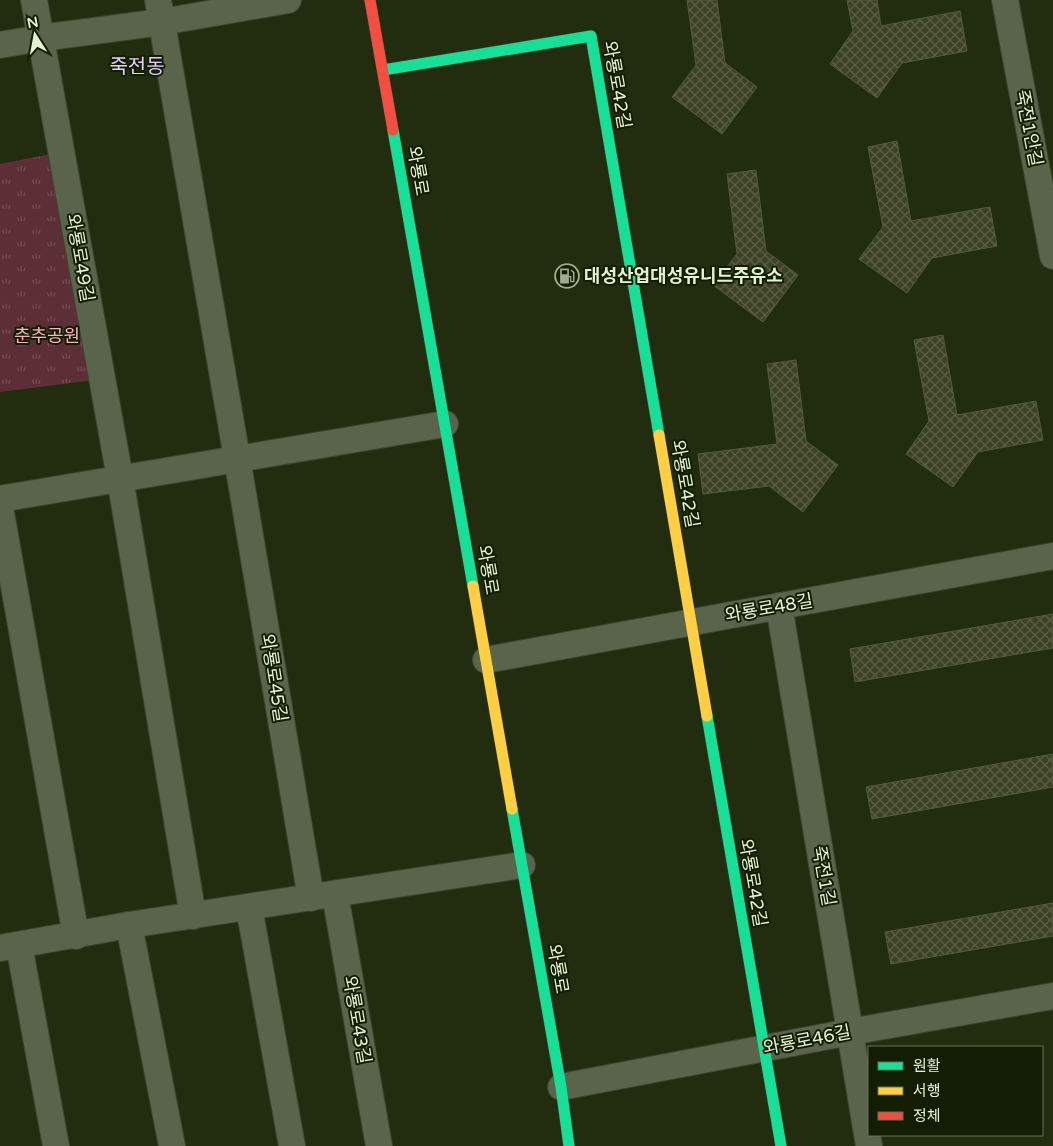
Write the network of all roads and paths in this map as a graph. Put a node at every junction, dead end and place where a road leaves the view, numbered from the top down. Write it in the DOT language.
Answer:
graph roads {
  1 [pos="34,0"];
  2 [pos="288,0"];
  3 [pos="370,0"];
  4 [pos="1005,0"];
  5 [pos="160,11"];
  6 [pos="41,38"];
  7 [pos="0,45"];
  8 [pos="383,70"];
  9 [pos="1053,256"];
  10 [pos="444,424"];
  11 [pos="237,458"];
  12 [pos="120,478"];
  13 [pos="0,499"];
  14 [pos="0,507"];
  15 [pos="1053,556"];
  16 [pos="779,606"];
  17 [pos="691,622"];
  18 [pos="486,660"];
  19 [pos="522,865"];
  20 [pos="323,896"];
  21 [pos="249,907"];
  22 [pos="193,916"];
  23 [pos="129,925"];
  24 [pos="76,936"];
  25 [pos="10,946"];
  26 [pos="1053,996"];
  27 [pos="850,1032"];
  28 [pos="764,1048"];
  29 [pos="560,1087"];
  30 [pos="56,1146"];
  31 [pos="172,1146"];
  32 [pos="292,1146"];
  33 [pos="380,1146"];
  34 [pos="569,1146"];
  35 [pos="780,1146"];
  36 [pos="869,1146"];
  1 -- 6 [label="street, 와룡로49길"];
  2 -- 5 [label="street"];
  3 -- 8 [label="street, 와룡로"];
  4 -- 9 [label="street, 죽전1안길"];
  5 -- 6 [label="street"];
  5 -- 11 [label="street"];
  6 -- 7 [label="street"];
  6 -- 12 [label="street, 와룡로49길"];
  8 -- 10 [label="street, 와룡로"];
  8 -- 17 [label="street, 와룡로42길"];
  10 -- 11 [label="street"];
  10 -- 18 [label="street, 와룡로"];
  11 -- 12 [label="street"];
  11 -- 20 [label="street, 와룡로45길"];
  12 -- 13 [label="street"];
  12 -- 22 [label="street"];
  14 -- 24 [label="street"];
  15 -- 16 [label="street, 와룡로48길"];
  16 -- 17 [label="street, 와룡로48길"];
  16 -- 27 [label="street, 죽전1길"];
  17 -- 18 [label="street, 와룡로48길"];
  17 -- 28 [label="street, 와룡로42길"];
  18 -- 19 [label="street, 와룡로"];
  19 -- 20 [label="street"];
  19 -- 29 [label="street, 와룡로"];
  20 -- 21 [label="street"];
  20 -- 33 [label="street, 와룡로43길"];
  21 -- 22 [label="street"];
  21 -- 32 [label="street"];
  22 -- 23 [label="street"];
  23 -- 24 [label="street"];
  23 -- 31 [label="street"];
  24 -- 25 [label="street"];
  25 -- 30 [label="street"];
  26 -- 27 [label="street, 와룡로46길"];
  27 -- 28 [label="street, 와룡로46길"];
  27 -- 36 [label="street, 죽전1길"];
  28 -- 29 [label="street, 와룡로46길"];
  28 -- 35 [label="street, 와룡로42길"];
  29 -- 34 [label="street, 와룡로"];
}
